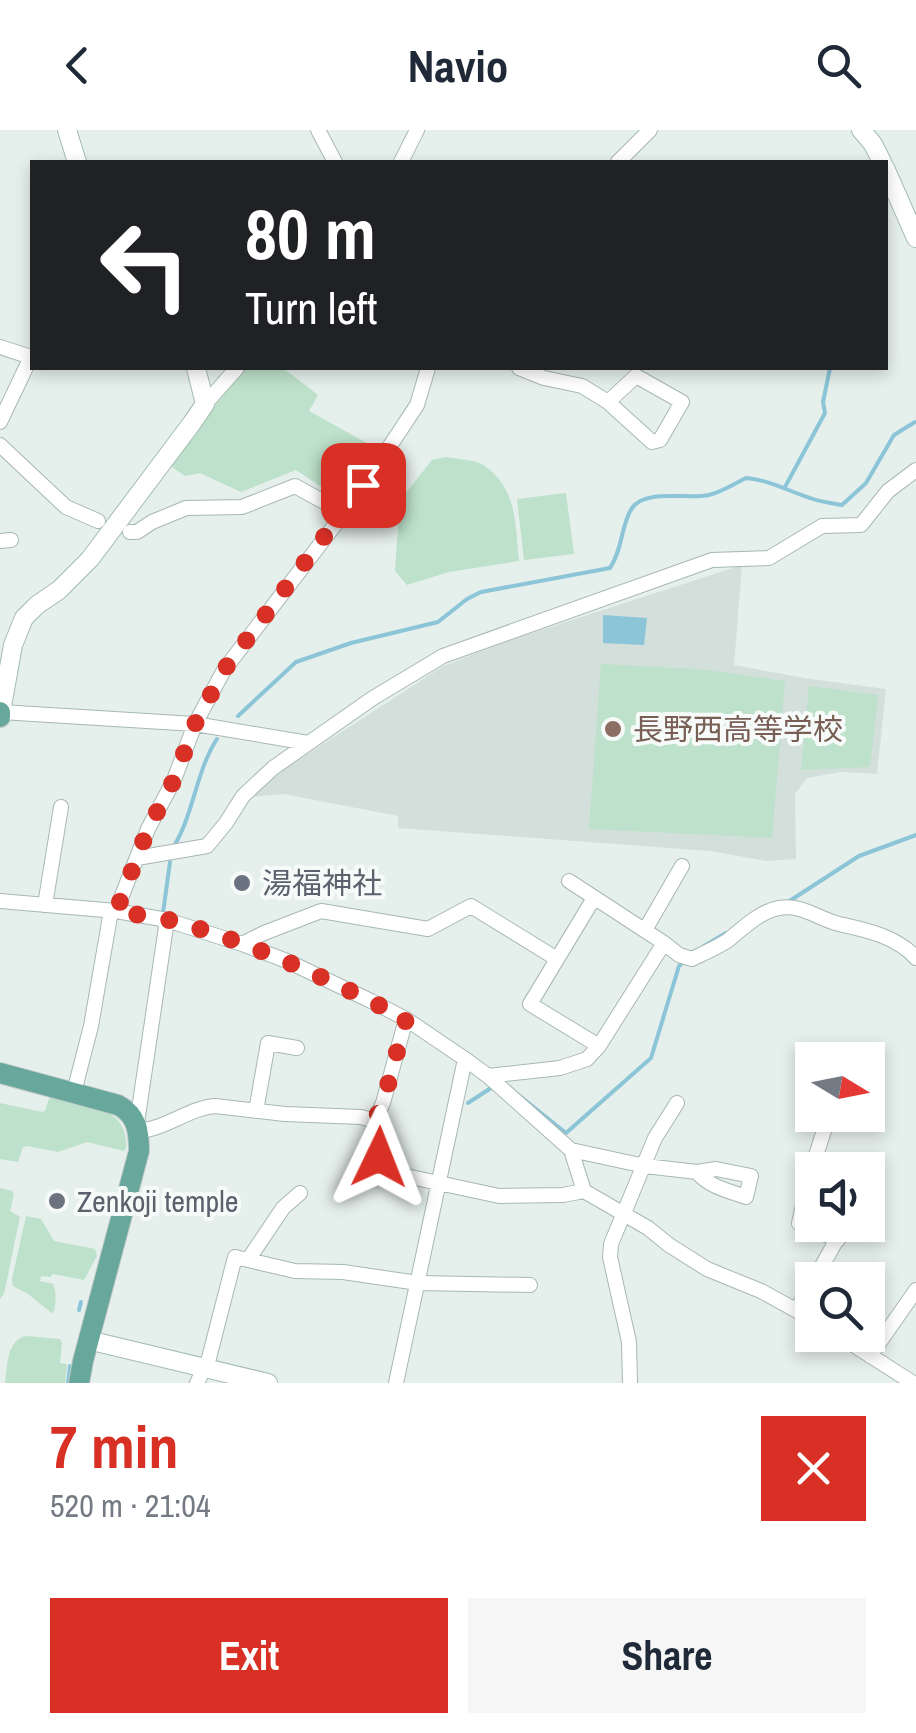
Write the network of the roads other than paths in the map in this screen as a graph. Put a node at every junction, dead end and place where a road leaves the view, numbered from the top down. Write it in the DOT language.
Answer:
graph roads {
  1 [pos="318,130"];
  2 [pos="417,130"];
  3 [pos="650,130"];
  4 [pos="861,130"];
  5 [pos="70,131"];
  6 [pos="77,160"];
  7 [pos="334,160"];
  8 [pos="402,160"];
  9 [pos="620,160"];
  10 [pos="881,160"];
  11 [pos="888,174"];
  12 [pos="916,238"];
  13 [pos="0,347"];
  14 [pos="196,370"];
  15 [pos="235,370"];
  16 [pos="427,370"];
  17 [pos="524,370"];
  18 [pos="608,402"];
  19 [pos="204,404"];
  20 [pos="0,422"];
  21 [pos="0,445"];
  22 [pos="916,470"];
  23 [pos="344,512"];
  24 [pos="98,521"];
  25 [pos="130,532"];
  26 [pos="0,714"];
  27 [pos="195,724"];
  28 [pos="308,743"];
  29 [pos="61,807"];
  30 [pos="137,858"];
  31 [pos="682,866"];
  32 [pos="569,881"];
  33 [pos="594,898"];
  34 [pos="0,901"];
  35 [pos="45,905"];
  36 [pos="113,911"];
  37 [pos="168,920"];
  38 [pos="645,930"];
  39 [pos="664,943"];
  40 [pos="242,944"];
  41 [pos="916,958"];
  42 [pos="557,959"];
  43 [pos="406,1019"];
  44 [pos="599,1046"];
  45 [pos="297,1048"];
  46 [pos="465,1059"];
  47 [pos="0,1073"];
  48 [pos="488,1076"];
  49 [pos="74,1092"];
  50 [pos="677,1102"];
  51 [pos="256,1110"];
  52 [pos="375,1120"];
  53 [pos="137,1126"];
  54 [pos="571,1150"];
  55 [pos="644,1166"];
  56 [pos="697,1172"];
  57 [pos="440,1182"];
  58 [pos="584,1192"];
  59 [pos="300,1193"];
  60 [pos="622,1215"];
  61 [pos="248,1260"];
  62 [pos="418,1283"];
  63 [pos="530,1284"];
  64 [pos="916,1290"];
  65 [pos="795,1309"];
  66 [pos="88,1340"];
  67 [pos="864,1352"];
  68 [pos="870,1356"];
  69 [pos="200,1375"];
  70 [pos="79,1383"];
  71 [pos="268,1383"];
  72 [pos="396,1383"];
  73 [pos="630,1383"];
  74 [pos="913,1383"];
  1 -- 7 [label="street"];
  2 -- 8 [label="street"];
  3 -- 9 [label="street"];
  4 -- 10 [label="street"];
  5 -- 6 [label="street"];
  11 -- 12 [label="street"];
  13 -- 20 [label="street"];
  14 -- 19 [label="street"];
  15 -- 19 [label="street"];
  16 -- 23 [label="street"];
  17 -- 18 [label="street"];
  18 -- 18 [label="street"];
  19 -- 26 [label="street"];
  21 -- 24 [label="street"];
  22 -- 28 [label="street"];
  23 -- 25 [label="street"];
  23 -- 27 [label="street"];
  26 -- 27 [label="street"];
  27 -- 28 [label="street"];
  27 -- 30 [label="street"];
  28 -- 30 [label="street"];
  29 -- 35 [label="street"];
  30 -- 36 [label="street"];
  31 -- 38 [label="street"];
  32 -- 33 [label="street"];
  33 -- 38 [label="street"];
  33 -- 42 [label="street"];
  34 -- 35 [label="street"];
  35 -- 36 [label="street"];
  36 -- 37 [label="street"];
  36 -- 49 [label="street"];
  37 -- 40 [label="street"];
  37 -- 53 [label="street"];
  38 -- 39 [label="street"];
  39 -- 41 [label="street"];
  39 -- 44 [label="street"];
  40 -- 42 [label="street"];
  40 -- 43 [label="street"];
  42 -- 44 [label="street"];
  43 -- 46 [label="street"];
  43 -- 52 [label="street"];
  44 -- 48 [label="street"];
  45 -- 51 [label="street"];
  46 -- 48 [label="street"];
  46 -- 57 [label="street"];
  47 -- 49 [label="main road"];
  48 -- 54 [label="street"];
  49 -- 53 [label="main road"];
  50 -- 55 [label="street"];
  51 -- 52 [label="street"];
  51 -- 53 [label="street"];
  52 -- 57 [label="street"];
  53 -- 66 [label="main road"];
  54 -- 55 [label="street"];
  54 -- 58 [label="street"];
  55 -- 56 [label="street"];
  55 -- 60 [label="street"];
  57 -- 58 [label="street"];
  57 -- 62 [label="street"];
  58 -- 60 [label="street"];
  59 -- 61 [label="street"];
  60 -- 65 [label="street"];
  60 -- 73 [label="street"];
  61 -- 62 [label="street"];
  61 -- 69 [label="street"];
  62 -- 63 [label="street"];
  62 -- 72 [label="street"];
  64 -- 68 [label="street"];
  66 -- 69 [label="street"];
  66 -- 70 [label="main road"];
  67 -- 68 [label="street"];
  68 -- 74 [label="street"];
  69 -- 71 [label="street"];
}
